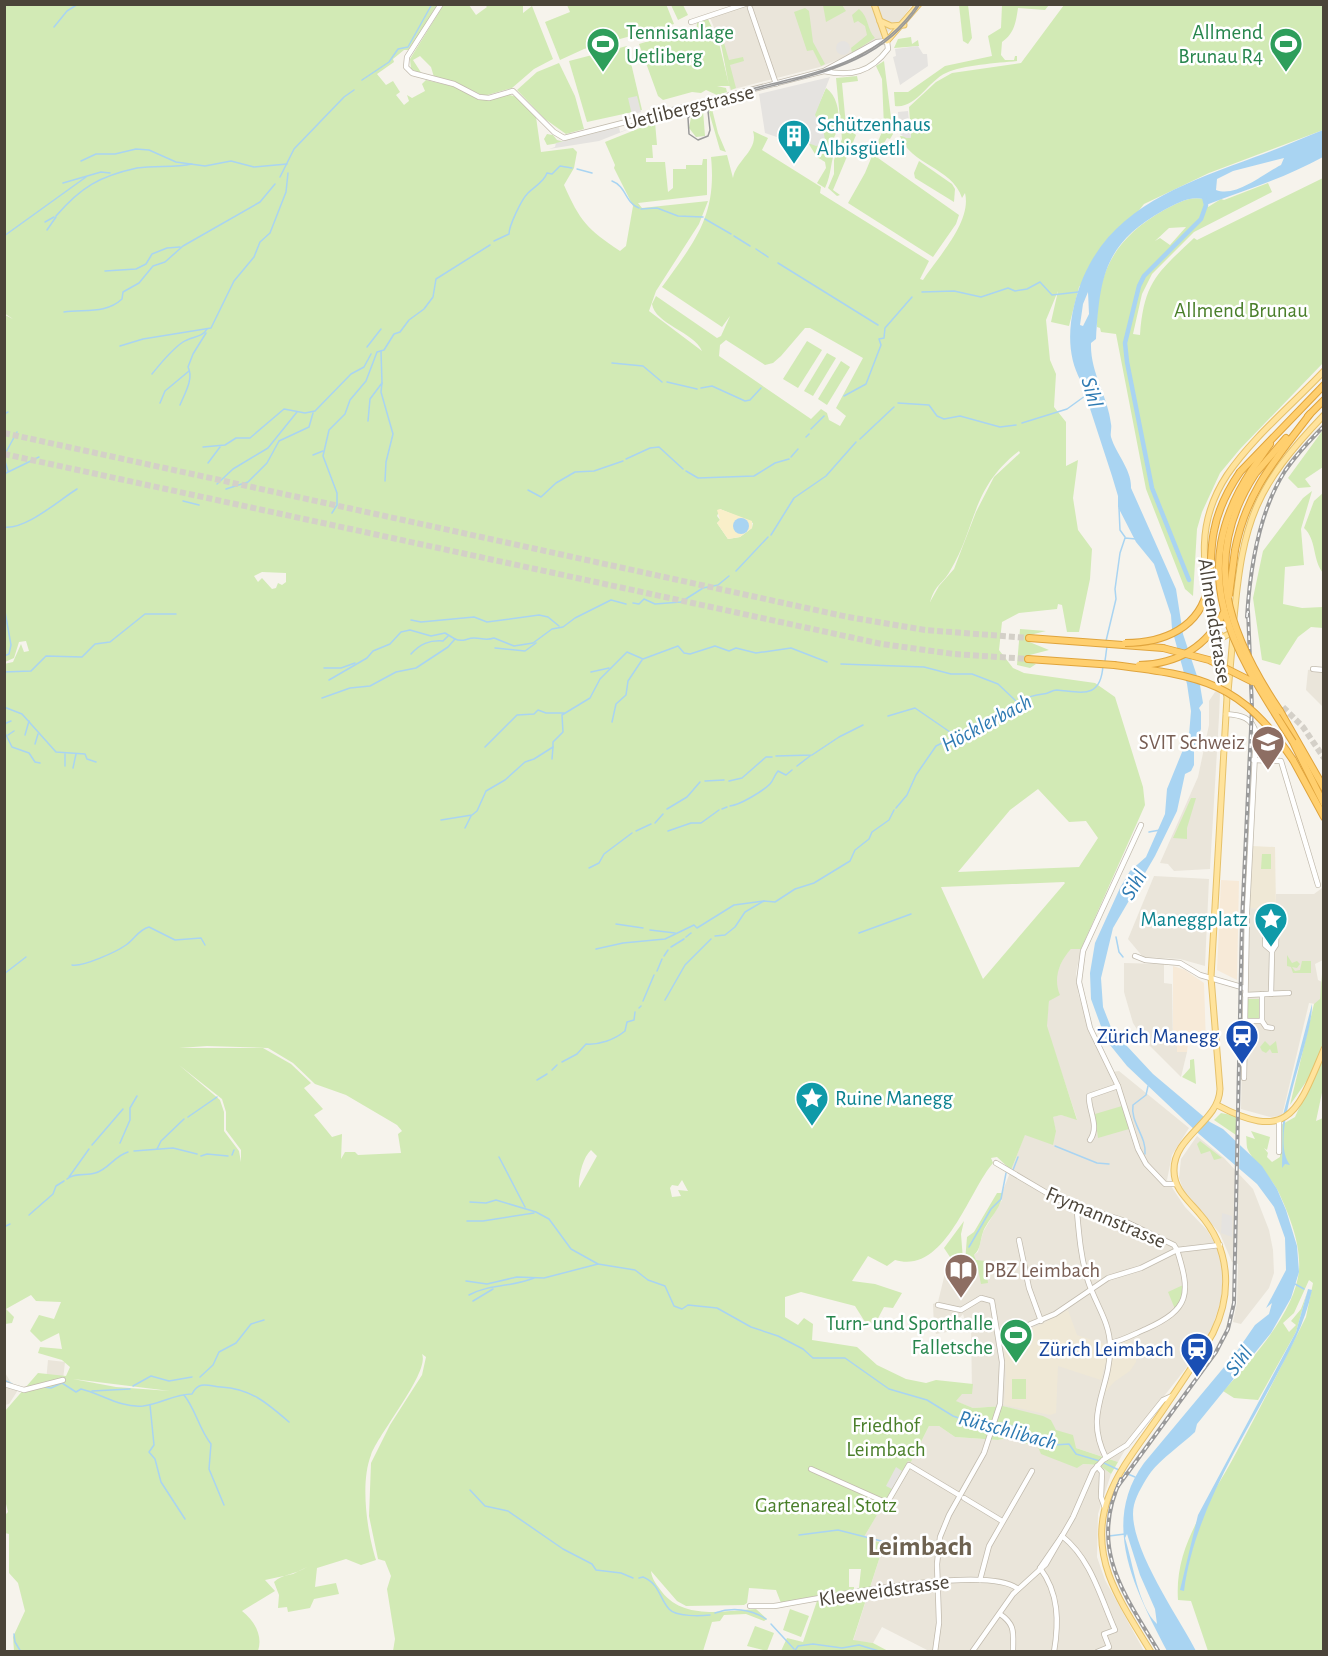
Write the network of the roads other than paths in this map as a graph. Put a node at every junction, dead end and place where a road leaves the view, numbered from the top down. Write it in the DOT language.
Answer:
graph roads {
  1 [pos="441,4"];
  2 [pos="745,4"];
  3 [pos="874,4"];
  4 [pos="919,4"];
  5 [pos="750,8"];
  6 [pos="880,21"];
  7 [pos="691,22"];
  8 [pos="904,25"];
  9 [pos="887,41"];
  10 [pos="824,71"];
  11 [pos="776,84"];
  12 [pos="1323,371"];
  13 [pos="1323,385"];
  14 [pos="1323,400"];
  15 [pos="1323,406"];
  16 [pos="1310,414"];
  17 [pos="1323,416"];
  18 [pos="1304,423"];
  19 [pos="1286,425"];
  20 [pos="1253,472"];
  21 [pos="1217,630"];
  22 [pos="1233,632"];
  23 [pos="1029,638"];
  24 [pos="1125,643"];
  25 [pos="1028,659"];
  26 [pos="1114,665"];
  27 [pos="1313,669"];
  28 [pos="1323,670"];
  29 [pos="1227,697"];
  30 [pos="1283,707"];
  31 [pos="1226,714"];
  32 [pos="1253,760"];
  33 [pos="1310,766"];
  34 [pos="1323,788"];
  35 [pos="1323,804"];
  36 [pos="1323,817"];
  37 [pos="1140,825"];
  38 [pos="1318,885"];
  39 [pos="1266,912"];
  40 [pos="1277,916"];
  41 [pos="1272,951"];
  42 [pos="1135,956"];
  43 [pos="1211,977"];
  44 [pos="1245,991"];
  45 [pos="1289,993"];
  46 [pos="1262,994"];
  47 [pos="1271,994"];
  48 [pos="1245,1022"];
  49 [pos="1262,1022"];
  50 [pos="1272,1028"];
  51 [pos="1323,1049"];
  52 [pos="1244,1078"];
  53 [pos="1118,1086"];
  54 [pos="1217,1105"];
  55 [pos="1283,1120"];
  56 [pos="1090,1140"];
  57 [pos="1279,1152"];
  58 [pos="996,1163"];
  59 [pos="1176,1184"];
  60 [pos="1078,1207"];
  61 [pos="1019,1240"];
  62 [pos="1220,1245"];
  63 [pos="1177,1250"];
  64 [pos="1091,1289"];
  65 [pos="938,1305"];
  66 [pos="1041,1321"];
  67 [pos="1000,1337"];
  68 [pos="1110,1343"];
  69 [pos="63,1380"];
  70 [pos="4,1384"];
  71 [pos="1172,1396"];
  72 [pos="1101,1462"];
  73 [pos="811,1469"];
  74 [pos="1032,1471"];
  75 [pos="962,1497"];
  76 [pos="1105,1508"];
  77 [pos="1002,1521"];
  78 [pos="1062,1536"];
  79 [pos="1040,1568"];
  80 [pos="980,1580"];
  81 [pos="938,1582"];
  82 [pos="1018,1589"];
  83 [pos="750,1606"];
  84 [pos="1000,1614"];
  85 [pos="934,1652"];
  86 [pos="972,1652"];
  87 [pos="1013,1652"];
  88 [pos="1054,1652"];
  89 [pos="1097,1652"];
  90 [pos="1151,1652"];
  1 -- 11 [label="street, Uetlibergstrasse"];
  2 -- 7 [label="street"];
  3 -- 6 [label="main road"];
  4 -- 8 [label="main road, Uetlibergstrasse"];
  5 -- 11 [label="street"];
  6 -- 8 [label="main road"];
  6 -- 9 [label="main road"];
  8 -- 9 [label="main road, Uetlibergstrasse"];
  9 -- 10 [label="street, Uetlibergstrasse"];
  9 -- 10 [label="street, Uetlibergstrasse"];
  10 -- 11 [label="street, Uetlibergstrasse"];
  12 -- 21 [label="main road, Allmendstrasse"];
  13 -- 19 [label="highway"];
  14 -- 16 [label="highway"];
  15 -- 18 [label="highway"];
  16 -- 18 [label="highway"];
  16 -- 20 [label="highway"];
  17 -- 22 [label="main road, Allmendstrasse"];
  18 -- 26 [label="highway, bridge"];
  19 -- 20 [label="highway"];
  19 -- 24 [label="highway, bridge"];
  20 -- 33 [label="highway, bridge"];
  21 -- 22 [label="main road"];
  21 -- 29 [label="main road, Allmendstrasse"];
  22 -- 29 [label="main road, Allmendstrasse"];
  23 -- 24 [label="highway"];
  24 -- 30 [label="highway, bridge"];
  25 -- 26 [label="highway"];
  26 -- 36 [label="highway, bridge"];
  27 -- 28 [label="street"];
  29 -- 31 [label="main road, Allmendstrasse"];
  31 -- 32 [label="street"];
  31 -- 43 [label="main road, Allmendstrasse"];
  32 -- 38 [label="street"];
  32 -- 44 [label="street"];
  33 -- 34 [label="highway"];
  33 -- 35 [label="highway"];
  37 -- 53 [label="street"];
  39 -- 41 [label="street"];
  40 -- 41 [label="street"];
  41 -- 47 [label="street"];
  42 -- 43 [label="street"];
  43 -- 44 [label="street"];
  43 -- 54 [label="main road, Allmendstrasse"];
  44 -- 46 [label="street"];
  44 -- 48 [label="street"];
  45 -- 47 [label="street"];
  46 -- 47 [label="street"];
  46 -- 49 [label="street"];
  48 -- 49 [label="street"];
  48 -- 52 [label="street"];
  49 -- 50 [label="street"];
  51 -- 55 [label="main road"];
  53 -- 56 [label="street"];
  53 -- 59 [label="street"];
  54 -- 55 [label="main road"];
  54 -- 59 [label="main road"];
  55 -- 57 [label="street"];
  58 -- 60 [label="street, Frymannstrasse"];
  59 -- 62 [label="main road"];
  60 -- 63 [label="street, Frymannstrasse"];
  60 -- 64 [label="street"];
  61 -- 66 [label="street"];
  62 -- 63 [label="street, Frymannstrasse"];
  62 -- 71 [label="main road"];
  63 -- 64 [label="street"];
  63 -- 68 [label="street"];
  64 -- 66 [label="street"];
  64 -- 68 [label="street"];
  65 -- 67 [label="street"];
  66 -- 67 [label="street"];
  67 -- 75 [label="street"];
  68 -- 72 [label="street"];
  69 -- 70 [label="street"];
  71 -- 72 [label="street"];
  71 -- 76 [label="main road"];
  72 -- 76 [label="street"];
  72 -- 78 [label="street"];
  73 -- 75 [label="street"];
  74 -- 77 [label="street"];
  75 -- 77 [label="street"];
  75 -- 81 [label="street"];
  76 -- 90 [label="main road"];
  77 -- 80 [label="street"];
  78 -- 79 [label="street"];
  78 -- 89 [label="street"];
  79 -- 82 [label="street"];
  79 -- 88 [label="street"];
  80 -- 81 [label="street, Kleeweidstrasse"];
  80 -- 82 [label="street, Kleeweidstrasse"];
  81 -- 83 [label="street, Kleeweidstrasse"];
  81 -- 85 [label="street"];
  82 -- 84 [label="street"];
  84 -- 86 [label="street"];
  84 -- 87 [label="street"];
}
